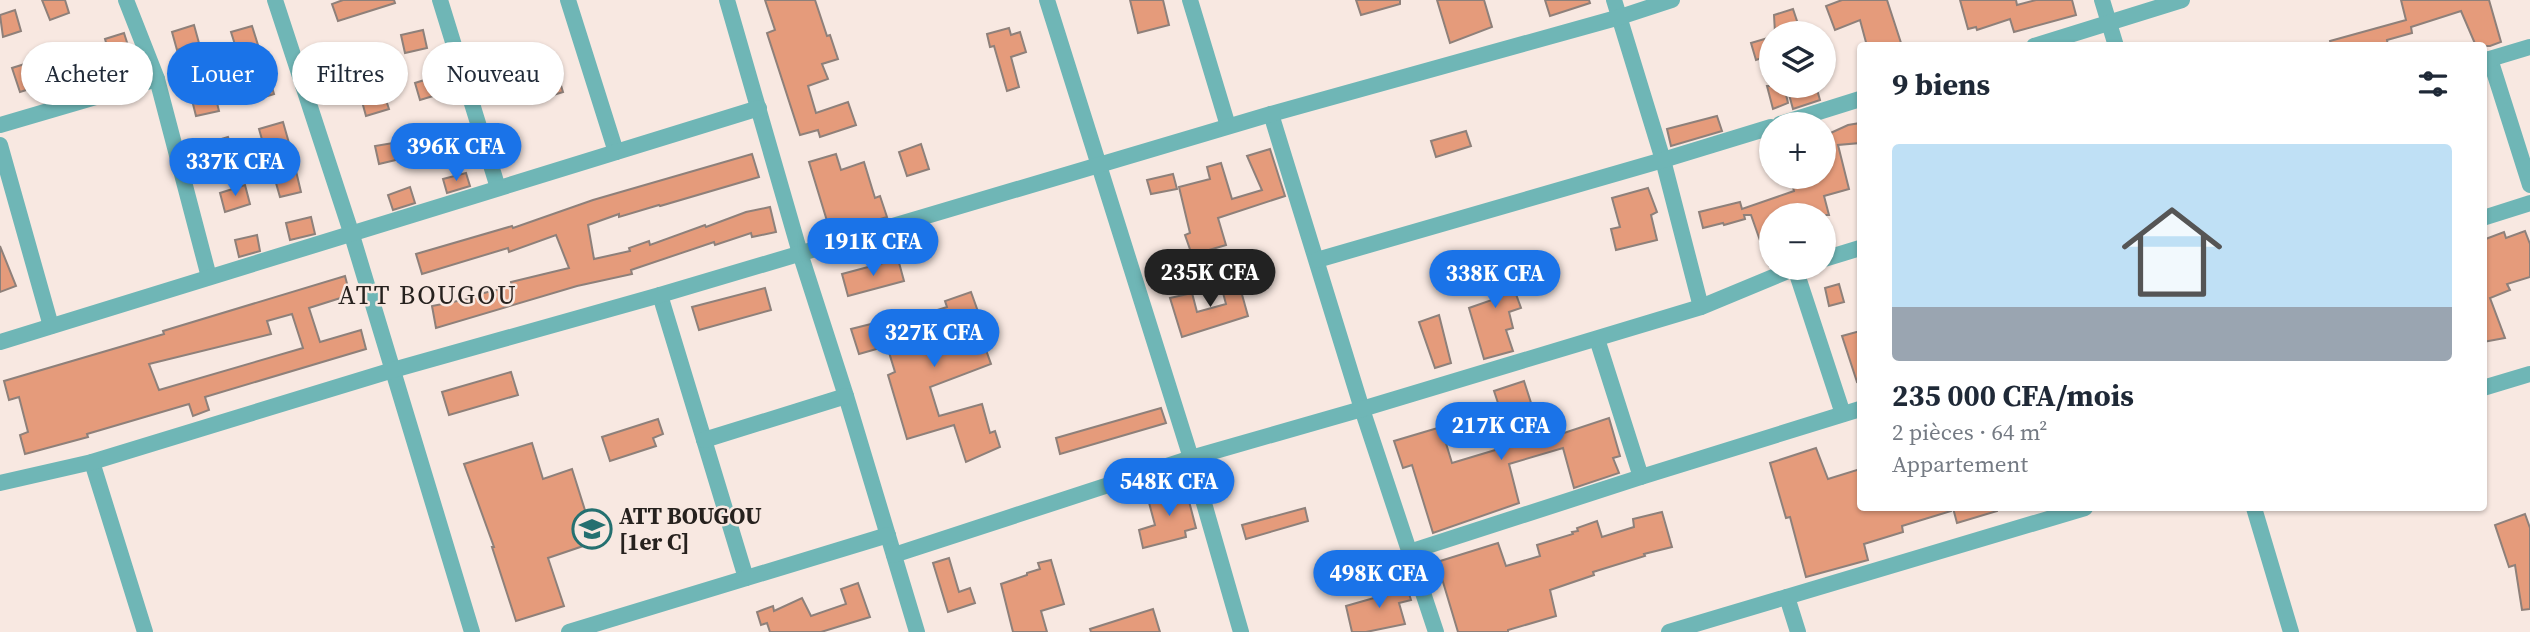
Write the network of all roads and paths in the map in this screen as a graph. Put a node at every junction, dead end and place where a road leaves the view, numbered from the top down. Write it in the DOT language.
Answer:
graph roads {
  1 [pos="126,0"];
  2 [pos="275,0"];
  3 [pos="440,0"];
  4 [pos="568,0"];
  5 [pos="727,0"];
  6 [pos="1047,0"];
  7 [pos="1190,0"];
  8 [pos="1614,0"];
  9 [pos="1672,0"];
  10 [pos="2102,0"];
  11 [pos="2182,0"];
  12 [pos="1620,17"];
  13 [pos="2109,22"];
  14 [pos="2046,42"];
  15 [pos="2115,42"];
  16 [pos="2530,47"];
  17 [pos="2487,60"];
  18 [pos="157,79"];
  19 [pos="1857,100"];
  20 [pos="759,108"];
  21 [pos="1818,112"];
  22 [pos="1271,114"];
  23 [pos="0,125"];
  24 [pos="1228,126"];
  25 [pos="1759,131"];
  26 [pos="0,145"];
  27 [pos="616,152"];
  28 [pos="1663,160"];
  29 [pos="1098,165"];
  30 [pos="2530,185"];
  31 [pos="498,188"];
  32 [pos="2530,204"];
  33 [pos="2487,217"];
  34 [pos="351,232"];
  35 [pos="1857,249"];
  36 [pos="800,253"];
  37 [pos="1836,255"];
  38 [pos="1317,260"];
  39 [pos="209,277"];
  40 [pos="1766,280"];
  41 [pos="1799,280"];
  42 [pos="660,295"];
  43 [pos="1701,307"];
  44 [pos="51,326"];
  45 [pos="1597,339"];
  46 [pos="0,342"];
  47 [pos="393,370"];
  48 [pos="2530,374"];
  49 [pos="2487,387"];
  50 [pos="846,396"];
  51 [pos="1362,409"];
  52 [pos="1857,410"];
  53 [pos="1843,414"];
  54 [pos="704,440"];
  55 [pos="1191,458"];
  56 [pos="92,462"];
  57 [pos="1641,477"];
  58 [pos="0,483"];
  59 [pos="2075,511"];
  60 [pos="2255,511"];
  61 [pos="888,534"];
  62 [pos="1409,552"];
  63 [pos="894,555"];
  64 [pos="746,578"];
  65 [pos="1787,597"];
  66 [pos="145,632"];
  67 [pos="472,632"];
  68 [pos="569,632"];
  69 [pos="917,632"];
  70 [pos="1241,632"];
  71 [pos="1436,632"];
  72 [pos="1669,632"];
  73 [pos="1798,632"];
  74 [pos="2291,632"];
  1 -- 18 [label="street"];
  2 -- 34 [label="street"];
  3 -- 31 [label="street"];
  4 -- 27 [label="street"];
  5 -- 20 [label="street"];
  6 -- 29 [label="street"];
  7 -- 24 [label="street"];
  8 -- 12 [label="street"];
  9 -- 12 [label="street"];
  10 -- 13 [label="street"];
  11 -- 13 [label="street"];
  12 -- 22 [label="street"];
  12 -- 28 [label="street"];
  13 -- 14 [label="street"];
  13 -- 15 [label="street"];
  16 -- 17 [label="street"];
  17 -- 30 [label="street"];
  18 -- 23 [label="street"];
  18 -- 39 [label="street"];
  19 -- 21 [label="street"];
  20 -- 27 [label="street"];
  20 -- 36 [label="street"];
  22 -- 24 [label="street"];
  22 -- 38 [label="street"];
  24 -- 29 [label="street"];
  25 -- 28 [label="street"];
  26 -- 44 [label="street"];
  27 -- 31 [label="street"];
  28 -- 38 [label="street"];
  28 -- 43 [label="street"];
  29 -- 36 [label="street"];
  29 -- 55 [label="street"];
  31 -- 34 [label="street"];
  32 -- 33 [label="street"];
  34 -- 39 [label="street"];
  34 -- 47 [label="street"];
  35 -- 37 [label="street"];
  36 -- 42 [label="street"];
  36 -- 50 [label="street"];
  38 -- 51 [label="street"];
  39 -- 44 [label="street"];
  40 -- 43 [label="street"];
  41 -- 53 [label="street"];
  42 -- 47 [label="street"];
  42 -- 54 [label="street"];
  43 -- 45 [label="street"];
  44 -- 46 [label="street"];
  45 -- 51 [label="street"];
  45 -- 57 [label="street"];
  47 -- 56 [label="street"];
  47 -- 67 [label="street"];
  48 -- 49 [label="street"];
  50 -- 54 [label="street"];
  50 -- 61 [label="street"];
  51 -- 55 [label="street"];
  51 -- 62 [label="street"];
  52 -- 53 [label="street"];
  53 -- 57 [label="street"];
  54 -- 64 [label="street"];
  55 -- 63 [label="street"];
  55 -- 70 [label="street"];
  56 -- 58 [label="street"];
  56 -- 66 [label="street"];
  57 -- 62 [label="street"];
  59 -- 65 [label="street"];
  60 -- 74 [label="street"];
  61 -- 63 [label="street"];
  61 -- 64 [label="street"];
  62 -- 71 [label="street"];
  63 -- 69 [label="street"];
  64 -- 68 [label="street"];
  65 -- 72 [label="street"];
  65 -- 73 [label="street"];
}
